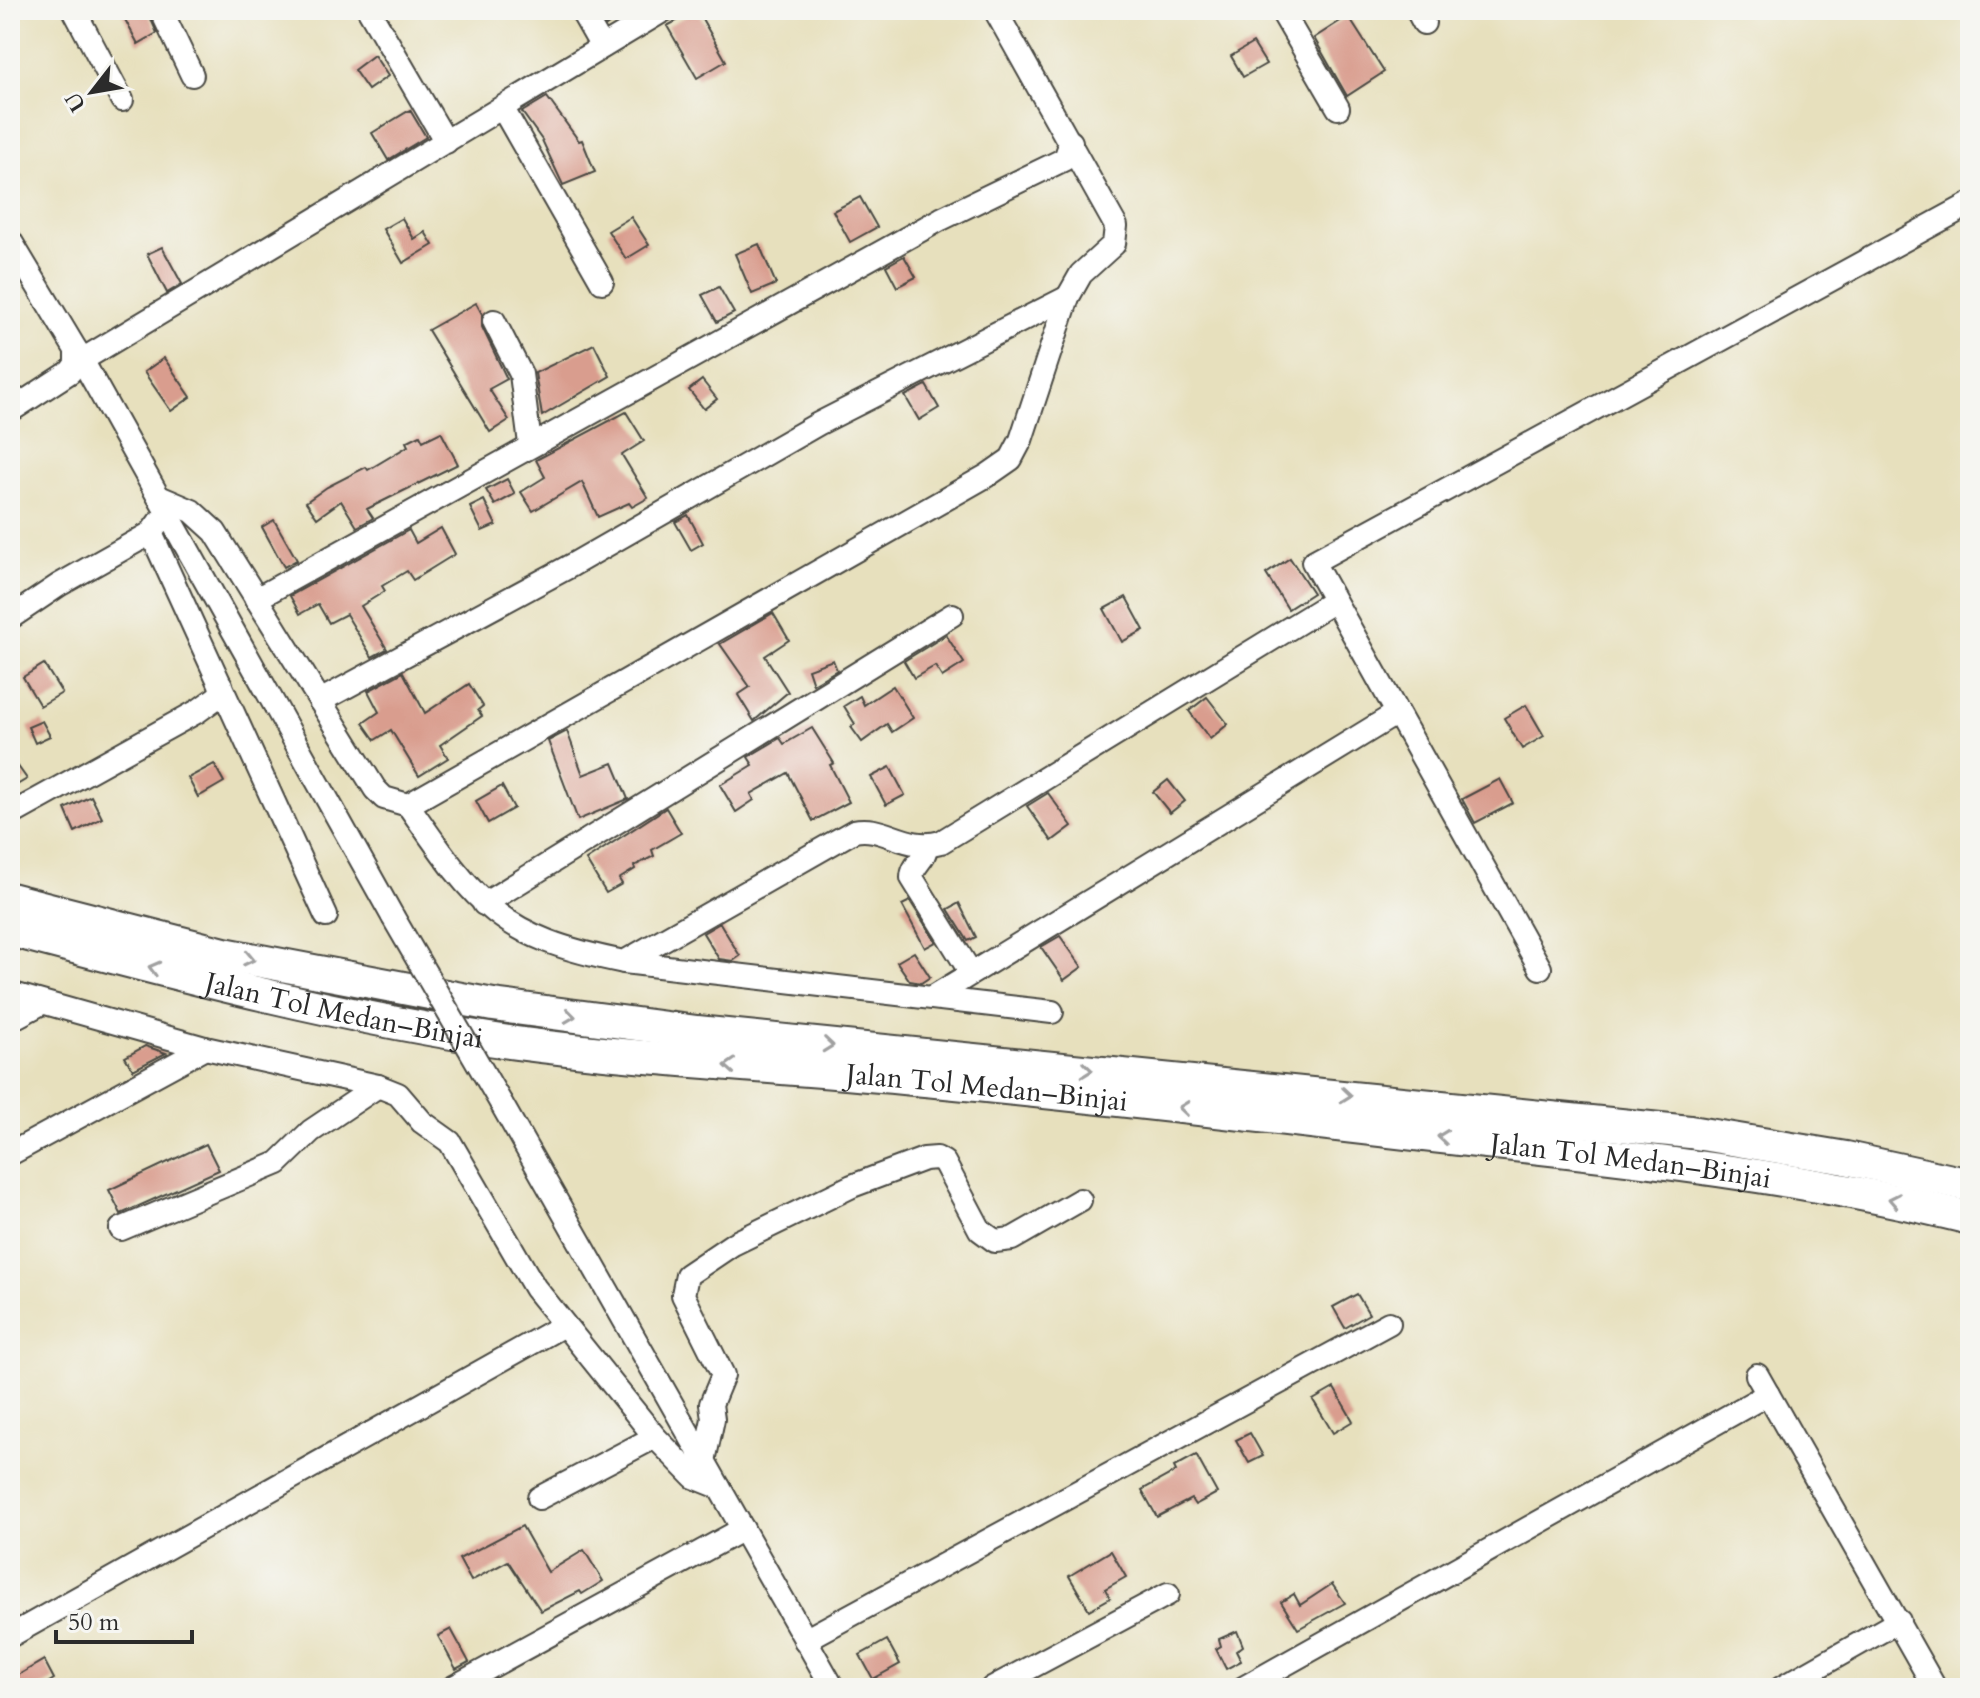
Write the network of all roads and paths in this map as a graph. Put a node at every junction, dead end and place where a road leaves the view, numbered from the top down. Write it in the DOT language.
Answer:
graph roads {
  1 [pos="74,10"];
  2 [pos="161,10"];
  3 [pos="369,10"];
  4 [pos="581,10"];
  5 [pos="664,10"];
  6 [pos="995,10"];
  7 [pos="1281,10"];
  8 [pos="602,47"];
  9 [pos="192,75"];
  10 [pos="122,100"];
  11 [pos="1338,108"];
  12 [pos="503,109"];
  13 [pos="446,142"];
  14 [pos="1071,142"];
  15 [pos="1970,204"];
  16 [pos="10,240"];
  17 [pos="17,269"];
  18 [pos="602,282"];
  19 [pos="1068,297"];
  20 [pos="494,321"];
  21 [pos="79,355"];
  22 [pos="10,411"];
  23 [pos="530,444"];
  24 [pos="163,504"];
  25 [pos="151,533"];
  26 [pos="256,599"];
  27 [pos="1334,601"];
  28 [pos="952,615"];
  29 [pos="10,618"];
  30 [pos="221,685"];
  31 [pos="320,701"];
  32 [pos="1397,713"];
  33 [pos="408,805"];
  34 [pos="10,815"];
  35 [pos="926,846"];
  36 [pos="10,899"];
  37 [pos="484,904"];
  38 [pos="326,916"];
  39 [pos="10,930"];
  40 [pos="624,962"];
  41 [pos="1540,968"];
  42 [pos="971,973"];
  43 [pos="10,993"];
  44 [pos="933,997"];
  45 [pos="42,1003"];
  46 [pos="1052,1012"];
  47 [pos="10,1020"];
  48 [pos="205,1048"];
  49 [pos="378,1086"];
  50 [pos="10,1154"];
  51 [pos="1970,1185"];
  52 [pos="1080,1200"];
  53 [pos="1970,1218"];
  54 [pos="121,1229"];
  55 [pos="1389,1323"];
  56 [pos="562,1326"];
  57 [pos="655,1437"];
  58 [pos="704,1461"];
  59 [pos="719,1487"];
  60 [pos="539,1498"];
  61 [pos="743,1529"];
  62 [pos="1168,1594"];
  63 [pos="1899,1621"];
  64 [pos="10,1636"];
  65 [pos="805,1640"];
  66 [pos="452,1688"];
  67 [pos="833,1688"];
  68 [pos="992,1688"];
  69 [pos="1243,1688"];
  70 [pos="1781,1688"];
  71 [pos="1935,1688"];
  1 -- 10 [label="street"];
  2 -- 9 [label="street"];
  3 -- 13 [label="street"];
  4 -- 8 [label="street"];
  5 -- 8 [label="street"];
  6 -- 14 [label="street"];
  7 -- 11 [label="street"];
  8 -- 12 [label="street"];
  12 -- 13 [label="street"];
  12 -- 18 [label="street"];
  13 -- 21 [label="street"];
  14 -- 19 [label="street"];
  14 -- 23 [label="street"];
  15 -- 27 [label="street"];
  16 -- 17 [label="street"];
  17 -- 21 [label="street"];
  19 -- 31 [label="street"];
  19 -- 33 [label="street"];
  20 -- 23 [label="street"];
  21 -- 22 [label="street"];
  21 -- 24 [label="street"];
  23 -- 26 [label="street"];
  24 -- 25 [label="street"];
  24 -- 26 [label="street"];
  24 -- 58 [label="street, bridge"];
  25 -- 29 [label="street"];
  25 -- 30 [label="street"];
  26 -- 31 [label="street"];
  27 -- 32 [label="street"];
  27 -- 35 [label="street"];
  28 -- 37 [label="street"];
  30 -- 34 [label="street"];
  30 -- 38 [label="street"];
  31 -- 33 [label="street"];
  32 -- 41 [label="street"];
  32 -- 42 [label="street"];
  33 -- 37 [label="street"];
  35 -- 40 [label="street"];
  35 -- 42 [label="street"];
  36 -- 51 [label="highway, Jalan Tol Medan–Binjai, one-way"];
  37 -- 40 [label="street"];
  53 -- 39 [label="highway, Jalan Tol Medan–Binjai, one-way"];
  40 -- 44 [label="street"];
  42 -- 44 [label="street"];
  43 -- 45 [label="street"];
  44 -- 46 [label="street"];
  45 -- 47 [label="street"];
  45 -- 48 [label="street"];
  48 -- 49 [label="street"];
  48 -- 50 [label="street"];
  49 -- 54 [label="street"];
  49 -- 56 [label="street"];
  52 -- 58 [label="street"];
  55 -- 65 [label="street"];
  56 -- 57 [label="street"];
  56 -- 64 [label="street"];
  57 -- 59 [label="street"];
  57 -- 60 [label="street"];
  58 -- 59 [label="street"];
  59 -- 61 [label="street"];
  61 -- 65 [label="street"];
  61 -- 66 [label="street"];
  62 -- 68 [label="street"];
  63 -- 69 [label="street"];
  63 -- 70 [label="street"];
  63 -- 71 [label="street"];
  65 -- 67 [label="street"];
}
